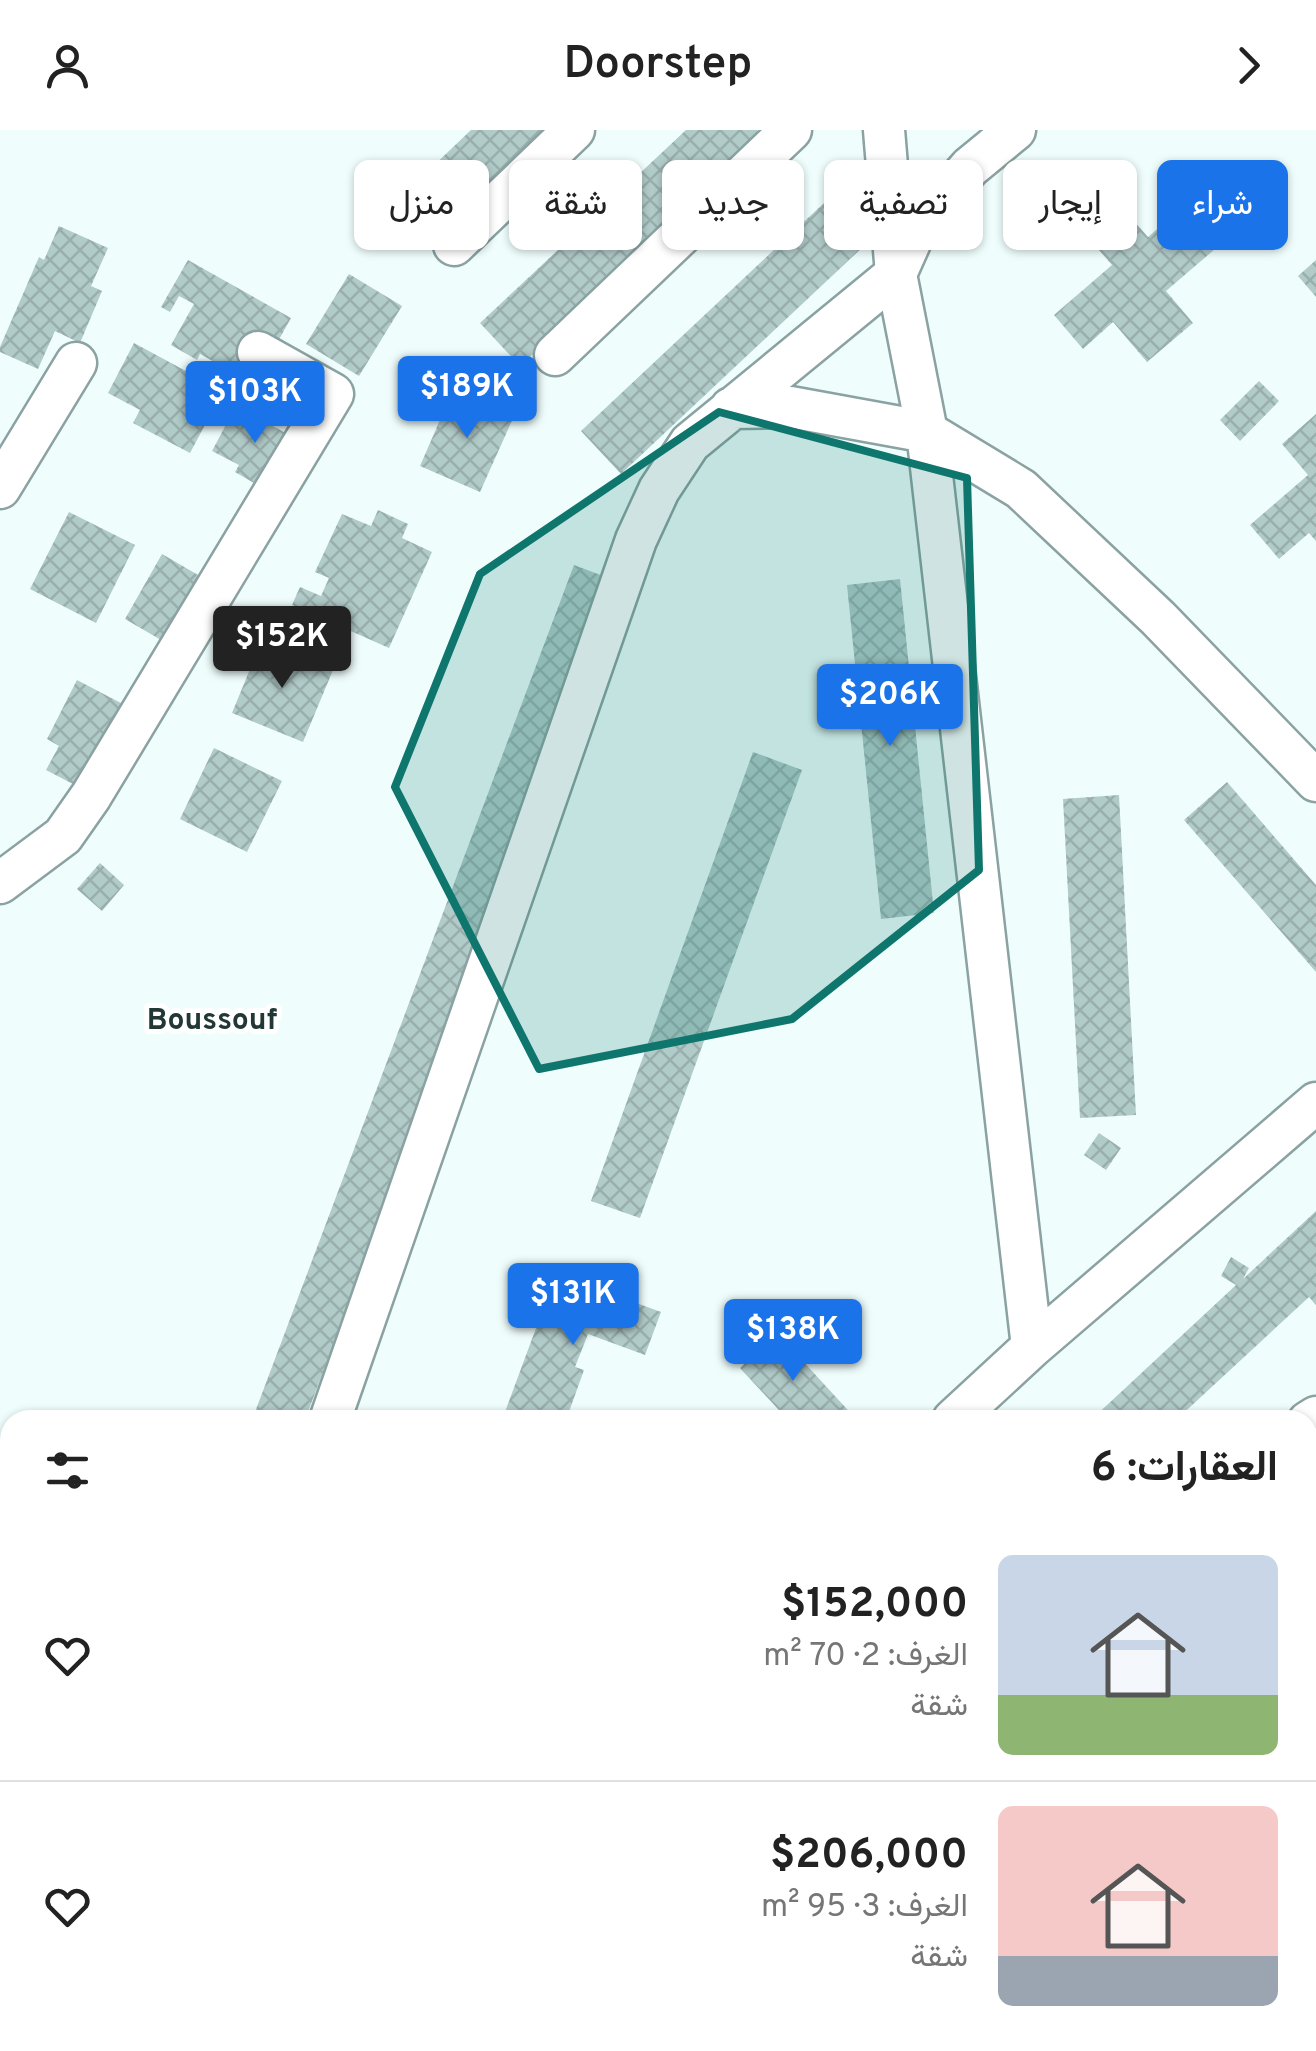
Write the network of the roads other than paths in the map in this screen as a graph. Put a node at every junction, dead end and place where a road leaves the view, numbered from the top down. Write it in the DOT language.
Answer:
graph roads {
  1 [pos="574,130"];
  2 [pos="791,130"];
  3 [pos="884,130"];
  4 [pos="1015,130"];
  5 [pos="489,211"];
  6 [pos="896,274"];
  7 [pos="258,352"];
  8 [pos="555,356"];
  9 [pos="76,363"];
  10 [pos="731,408"];
  11 [pos="926,432"];
  12 [pos="0,488"];
  13 [pos="1316,781"];
  14 [pos="0,884"];
  15 [pos="1316,1103"];
  16 [pos="1032,1348"];
  17 [pos="333,1410"];
  18 [pos="964,1410"];
  1 -- 5 [label="street"];
  2 -- 8 [label="street"];
  3 -- 6 [label="street"];
  4 -- 6 [label="street"];
  6 -- 10 [label="street"];
  6 -- 11 [label="street"];
  7 -- 14 [label="street"];
  9 -- 12 [label="street"];
  10 -- 11 [label="street"];
  10 -- 17 [label="street"];
  11 -- 13 [label="street"];
  11 -- 16 [label="street"];
  15 -- 16 [label="street"];
  16 -- 18 [label="street"];
}
